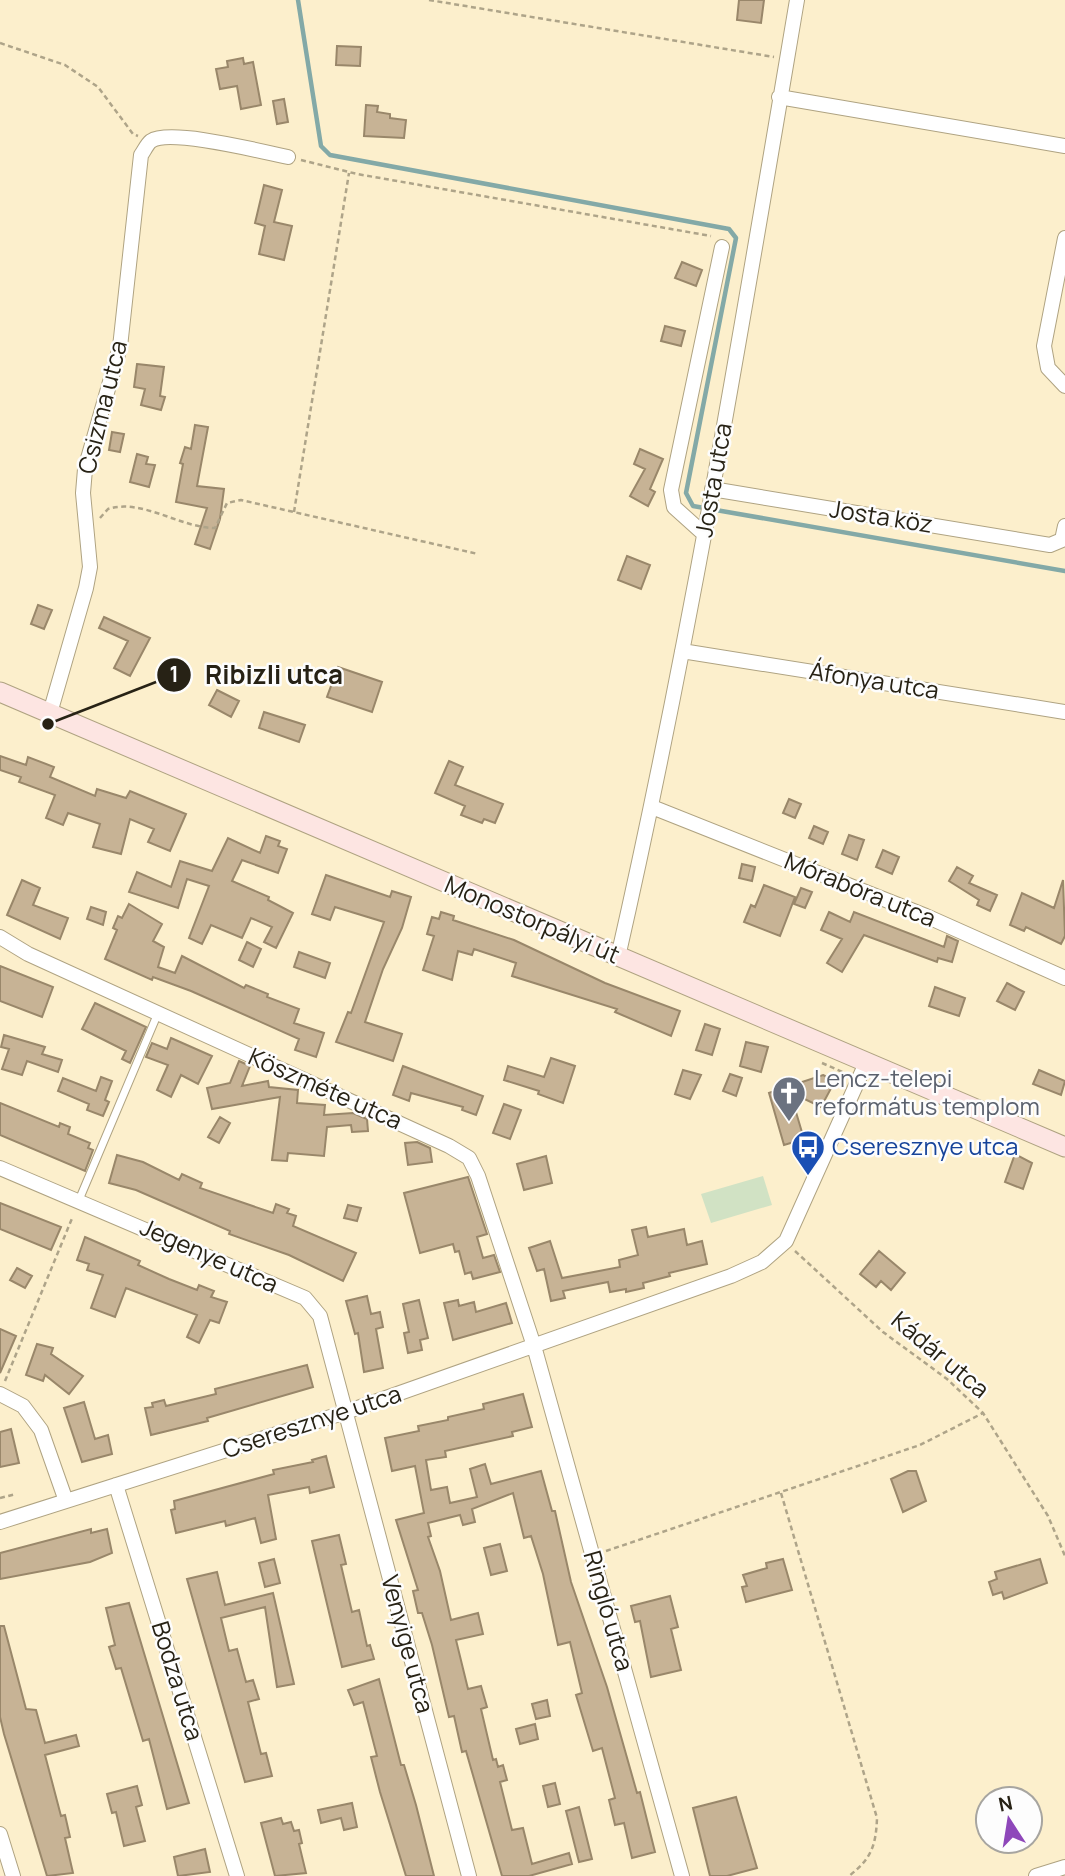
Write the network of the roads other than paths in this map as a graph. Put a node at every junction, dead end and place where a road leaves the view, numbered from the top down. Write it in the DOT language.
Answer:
graph roads {
  1 [pos="797,0"];
  2 [pos="779,97"];
  3 [pos="1065,146"];
  4 [pos="288,157"];
  5 [pos="1065,238"];
  6 [pos="722,247"];
  7 [pos="1065,386"];
  8 [pos="711,495"];
  9 [pos="1065,526"];
  10 [pos="704,534"];
  11 [pos="682,651"];
  12 [pos="0,692"];
  13 [pos="1065,712"];
  14 [pos="50,713"];
  15 [pos="652,807"];
  16 [pos="0,937"];
  17 [pos="618,957"];
  18 [pos="1065,978"];
  19 [pos="158,1013"];
  20 [pos="866,1063"];
  21 [pos="1065,1146"];
  22 [pos="0,1168"];
  23 [pos="79,1200"];
  24 [pos="534,1346"];
  25 [pos="0,1394"];
  26 [pos="346,1412"];
  27 [pos="116,1485"];
  28 [pos="66,1501"];
  29 [pos="0,1522"];
  30 [pos="0,1835"];
  31 [pos="1065,1867"];
  32 [pos="13,1876"];
  33 [pos="237,1876"];
  34 [pos="469,1876"];
  35 [pos="682,1876"];
  36 [pos="1037,1876"];
  1 -- 2 [label="street, Josta utca"];
  2 -- 3 [label="street"];
  2 -- 8 [label="street, Josta utca"];
  4 -- 14 [label="street, Csizma utca"];
  5 -- 7 [label="street"];
  6 -- 10 [label="street"];
  8 -- 9 [label="street, Josta köz"];
  8 -- 10 [label="street, Josta utca"];
  10 -- 11 [label="street, Josta utca"];
  11 -- 13 [label="street, Áfonya utca"];
  11 -- 15 [label="street, Josta utca"];
  12 -- 14 [label="street, Monostorpályi út"];
  14 -- 17 [label="street, Monostorpályi út"];
  15 -- 17 [label="street, Josta utca"];
  15 -- 18 [label="street, Mórabóra utca"];
  16 -- 19 [label="street, Köszméte utca"];
  17 -- 20 [label="street, Monostorpályi út"];
  19 -- 23 [label="lane"];
  19 -- 24 [label="street, Köszméte utca"];
  20 -- 21 [label="street, Monostorpályi út"];
  20 -- 24 [label="street, Cseresznye utca"];
  22 -- 23 [label="street, Jegenye utca"];
  23 -- 26 [label="street, Jegenye utca"];
  24 -- 26 [label="street, Cseresznye utca"];
  24 -- 35 [label="street, Ringló utca"];
  25 -- 28 [label="street"];
  26 -- 27 [label="street, Cseresznye utca"];
  26 -- 34 [label="street, Venyige utca"];
  27 -- 28 [label="street, Cseresznye utca"];
  27 -- 33 [label="street, Bodza utca"];
  28 -- 29 [label="street, Cseresznye utca"];
  30 -- 32 [label="street"];
  31 -- 36 [label="street"];
}
